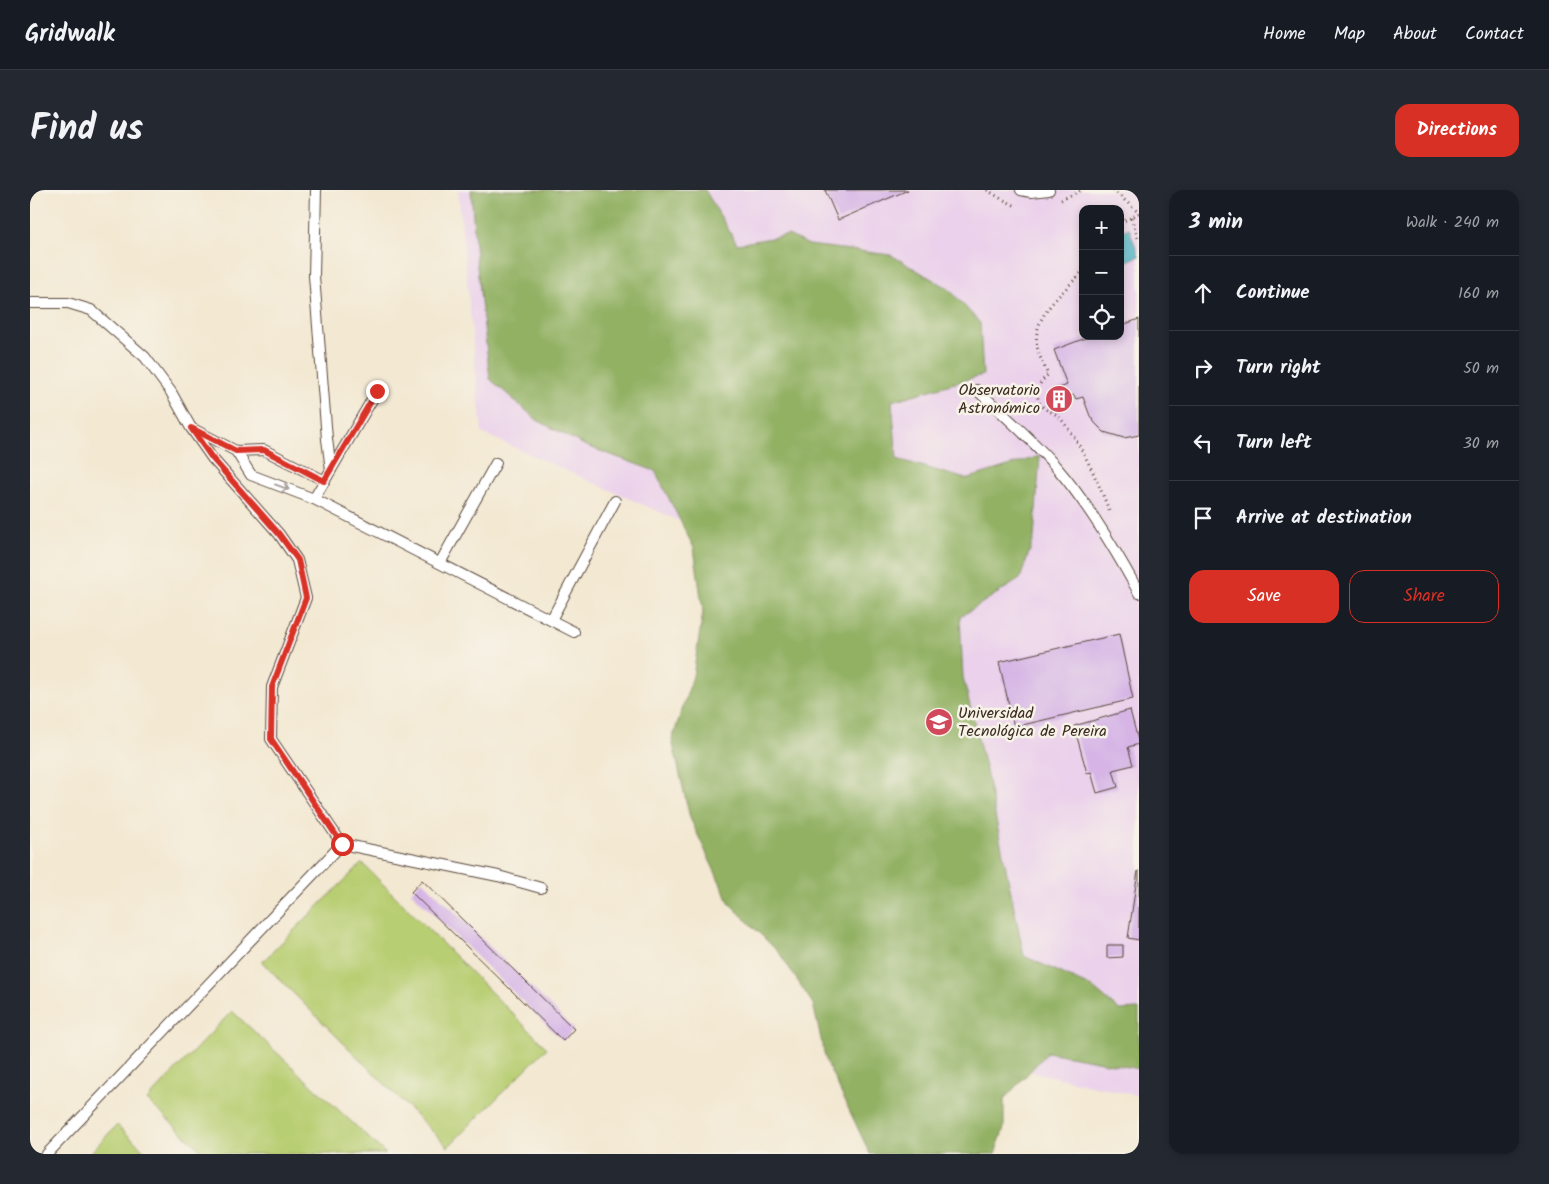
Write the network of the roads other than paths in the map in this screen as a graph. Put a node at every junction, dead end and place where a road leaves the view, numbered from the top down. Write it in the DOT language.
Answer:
graph roads {
  1 [pos="316,190"];
  2 [pos="1021,190"];
  3 [pos="1048,190"];
  4 [pos="30,303"];
  5 [pos="977,390"];
  6 [pos="377,391"];
  7 [pos="191,428"];
  8 [pos="236,451"];
  9 [pos="496,463"];
  10 [pos="331,470"];
  11 [pos="324,481"];
  12 [pos="314,498"];
  13 [pos="615,502"];
  14 [pos="440,563"];
  15 [pos="1139,593"];
  16 [pos="551,620"];
  17 [pos="574,632"];
  18 [pos="342,844"];
  19 [pos="541,888"];
  20 [pos="47,1154"];
  1 -- 10 [label="lane"];
  2 -- 3 [label="lane"];
  4 -- 7 [label="lane"];
  5 -- 15 [label="lane"];
  6 -- 10 [label="lane"];
  7 -- 8 [label="lane"];
  7 -- 18 [label="lane"];
  8 -- 11 [label="lane"];
  8 -- 12 [label="lane, one-way"];
  9 -- 14 [label="lane"];
  10 -- 11 [label="lane"];
  11 -- 12 [label="lane"];
  12 -- 14 [label="lane"];
  13 -- 16 [label="lane"];
  14 -- 16 [label="lane"];
  16 -- 17 [label="lane"];
  18 -- 19 [label="lane"];
  18 -- 20 [label="lane"];
}
